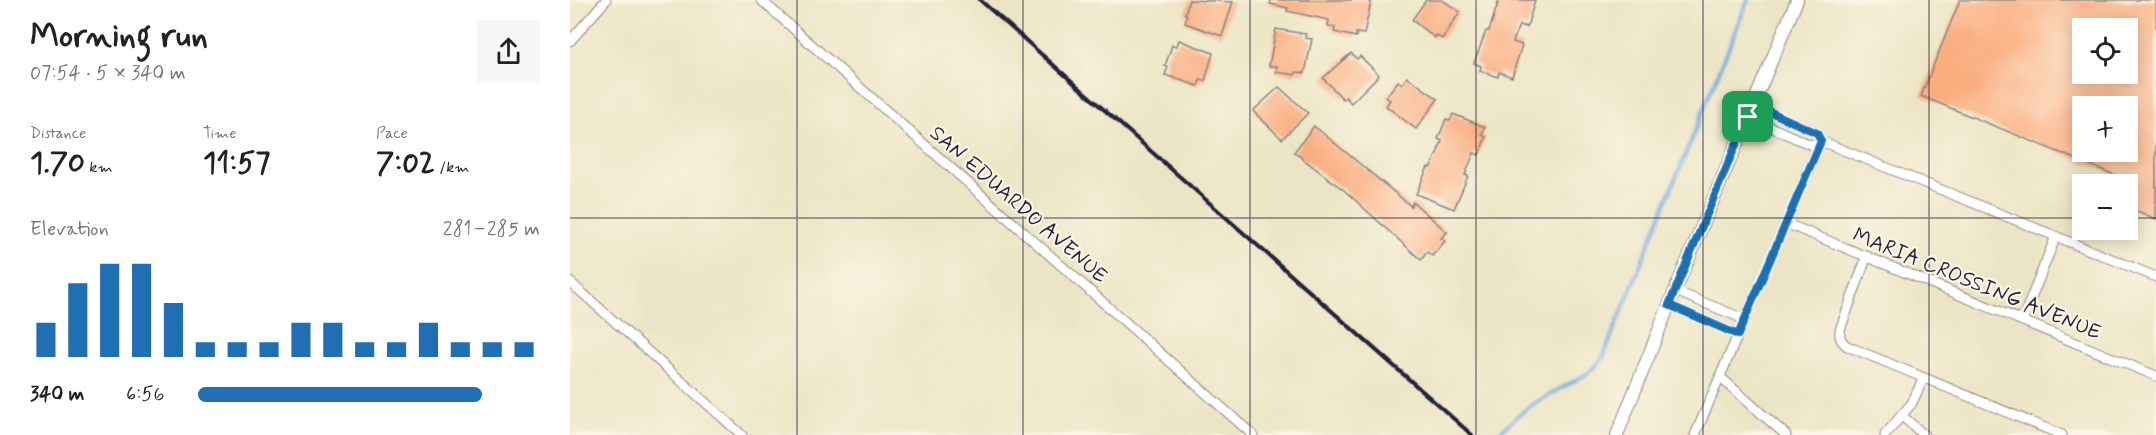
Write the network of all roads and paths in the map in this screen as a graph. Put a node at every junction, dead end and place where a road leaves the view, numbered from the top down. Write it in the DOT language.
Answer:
graph roads {
  1 [pos="606,0"];
  2 [pos="761,0"];
  3 [pos="1797,0"];
  4 [pos="570,41"];
  5 [pos="1753,104"];
  6 [pos="1748,117"];
  7 [pos="1821,141"];
  8 [pos="1785,223"];
  9 [pos="2056,236"];
  10 [pos="1867,256"];
  11 [pos="2156,277"];
  12 [pos="570,282"];
  13 [pos="1675,291"];
  14 [pos="1669,305"];
  15 [pos="1744,319"];
  16 [pos="2022,321"];
  17 [pos="1738,335"];
  18 [pos="2156,376"];
  19 [pos="1720,377"];
  20 [pos="1923,378"];
  21 [pos="1902,416"];
  22 [pos="742,435"];
  23 [pos="1253,435"];
  24 [pos="1617,435"];
  25 [pos="1695,435"];
  26 [pos="1786,435"];
  27 [pos="1885,435"];
  28 [pos="1924,435"];
  29 [pos="2062,435"];
  1 -- 4 [label="street"];
  2 -- 23 [label="street, SAN EDUARDO AVENUE"];
  3 -- 5 [label="street"];
  5 -- 6 [label="street"];
  5 -- 7 [label="street"];
  6 -- 7 [label="street"];
  6 -- 13 [label="street"];
  7 -- 8 [label="street"];
  7 -- 9 [label="street"];
  8 -- 10 [label="street, MARIA CROSSING AVENUE"];
  8 -- 15 [label="street"];
  9 -- 11 [label="street"];
  9 -- 16 [label="street"];
  10 -- 16 [label="street, MARIA CROSSING AVENUE"];
  10 -- 20 [label="street"];
  12 -- 22 [label="street"];
  13 -- 14 [label="street"];
  13 -- 15 [label="street"];
  14 -- 17 [label="street"];
  14 -- 24 [label="street"];
  15 -- 17 [label="street"];
  16 -- 18 [label="street, MARIA CROSSING AVENUE"];
  17 -- 19 [label="street"];
  19 -- 25 [label="street"];
  19 -- 26 [label="street"];
  20 -- 21 [label="street"];
  20 -- 29 [label="street"];
  21 -- 27 [label="street"];
  21 -- 28 [label="street"];
}
